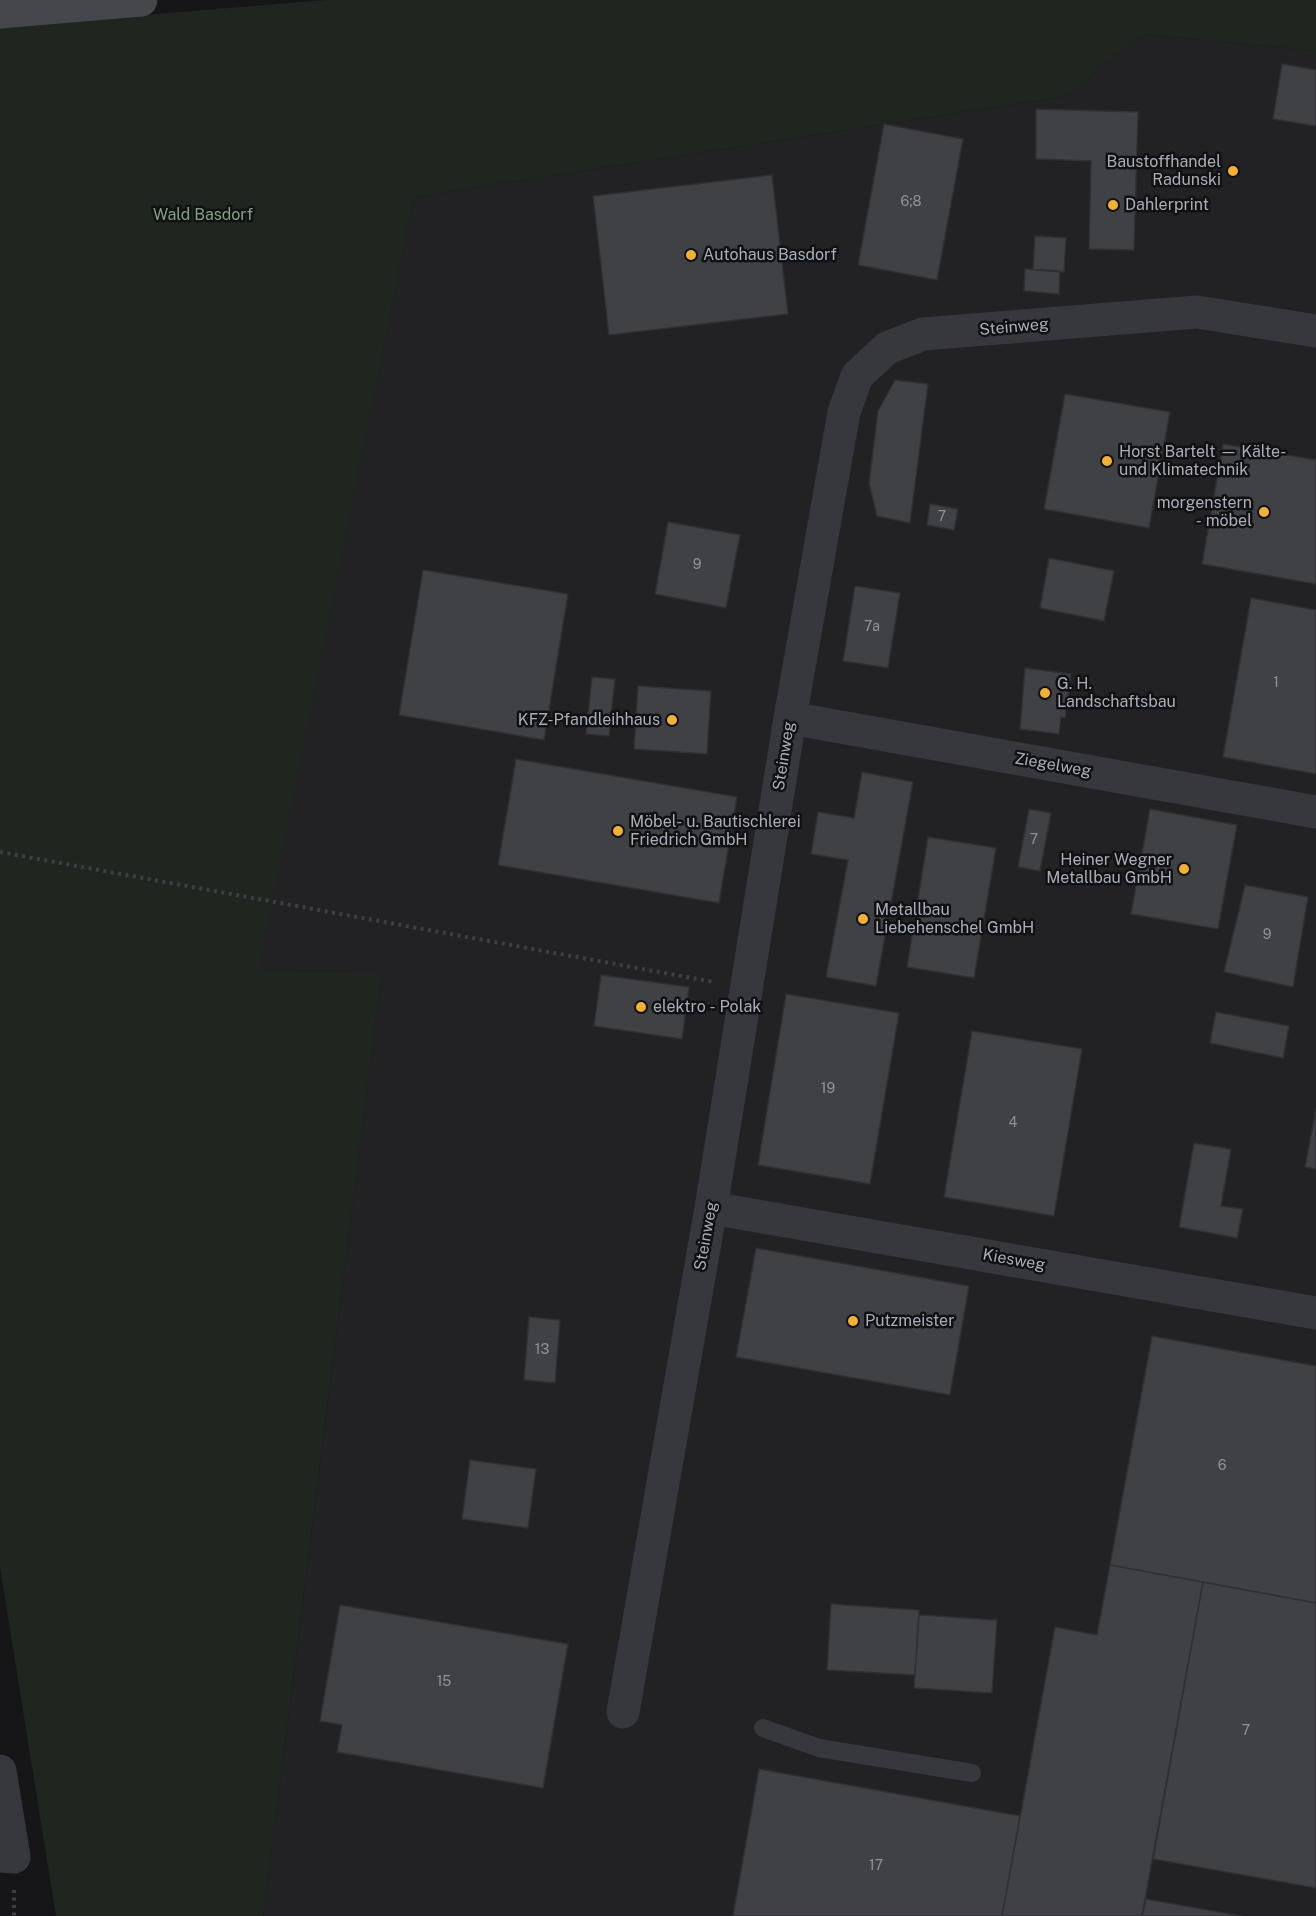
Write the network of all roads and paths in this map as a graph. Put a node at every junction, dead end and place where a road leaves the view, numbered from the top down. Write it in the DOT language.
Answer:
graph roads {
  1 [pos="141,0"];
  2 [pos="0,12"];
  3 [pos="1316,331"];
  4 [pos="790,718"];
  5 [pos="1316,812"];
  6 [pos="0,852"];
  7 [pos="747,988"];
  8 [pos="711,1208"];
  9 [pos="1316,1313"];
  10 [pos="623,1712"];
  11 [pos="763,1728"];
  12 [pos="0,1771"];
  13 [pos="972,1773"];
  14 [pos="7,1856"];
  1 -- 2 [label="main road"];
  3 -- 4 [label="street, Steinweg"];
  4 -- 5 [label="street, Ziegelweg"];
  4 -- 7 [label="street, Steinweg"];
  6 -- 7 [label="path"];
  7 -- 8 [label="street, Steinweg"];
  8 -- 9 [label="street, Kiesweg"];
  8 -- 10 [label="street, Steinweg"];
  11 -- 13 [label="lane"];
  12 -- 14 [label="street"];
}
